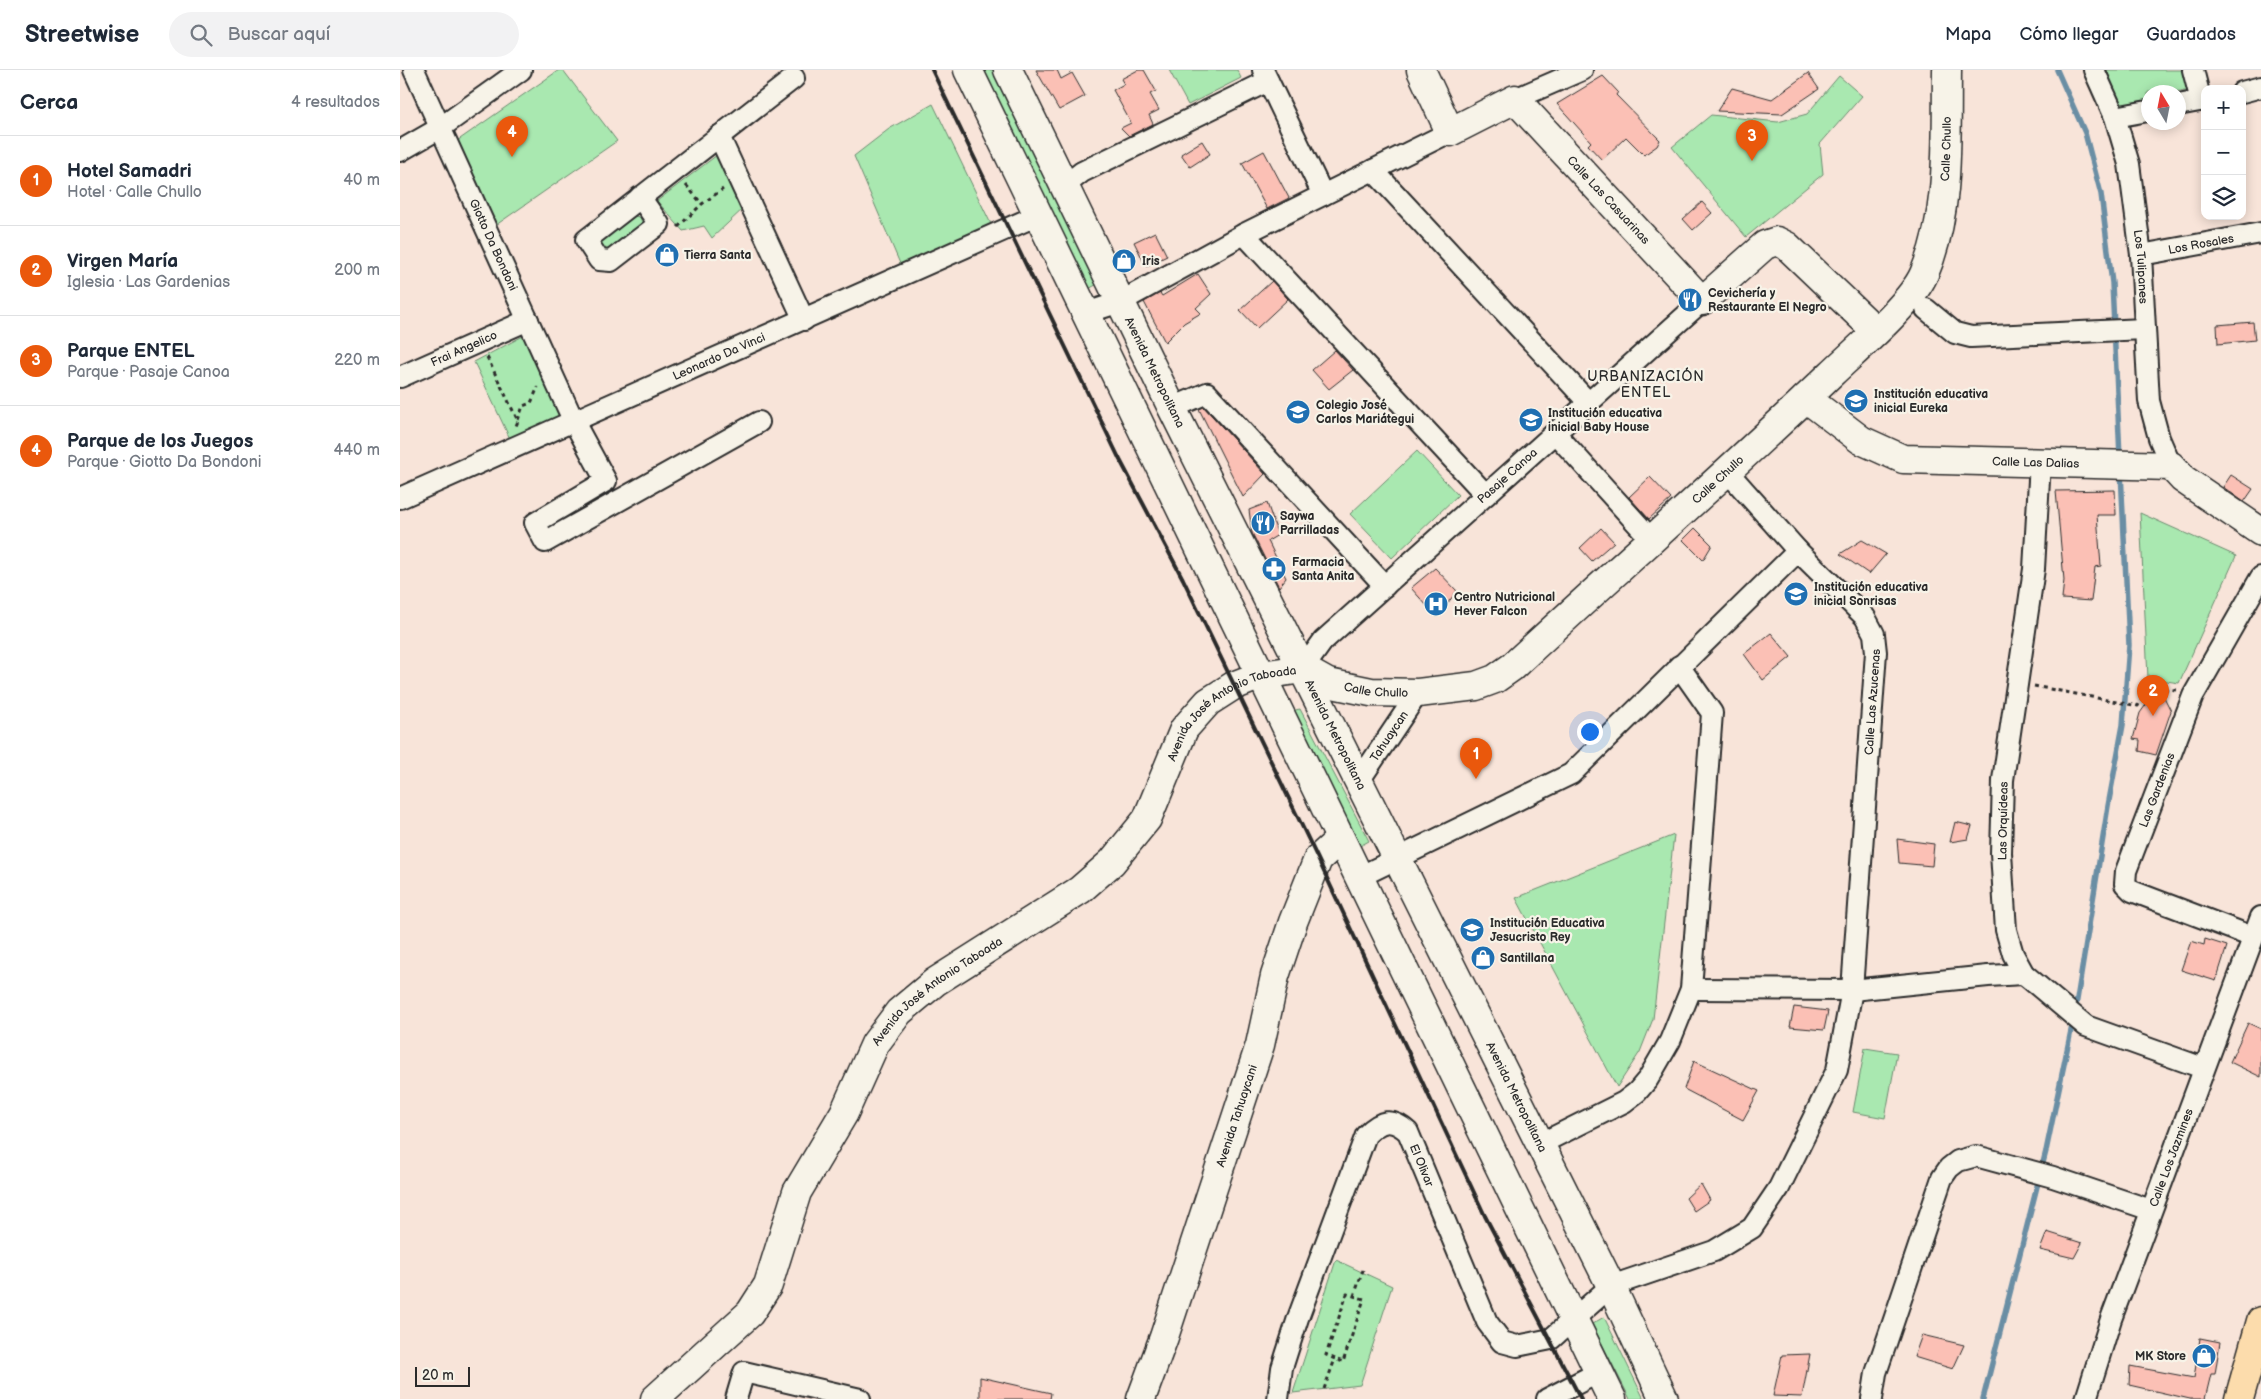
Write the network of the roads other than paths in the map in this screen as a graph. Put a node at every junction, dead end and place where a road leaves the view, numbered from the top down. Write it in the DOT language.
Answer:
graph roads {
  1 [pos="414,70"];
  2 [pos="522,70"];
  3 [pos="968,70"];
  4 [pos="1008,70"];
  5 [pos="1421,70"];
  6 [pos="1582,70"];
  7 [pos="1947,70"];
  8 [pos="2094,70"];
  9 [pos="2193,70"];
  10 [pos="1265,75"];
  11 [pos="794,78"];
  12 [pos="2261,87"];
  13 [pos="2246,91"];
  14 [pos="2201,95"];
  15 [pos="1515,99"];
  16 [pos="2201,101"];
  17 [pos="2186,104"];
  18 [pos="2141,112"];
  19 [pos="2115,118"];
  20 [pos="440,128"];
  21 [pos="1450,132"];
  22 [pos="719,136"];
  23 [pos="400,151"];
  24 [pos="1373,170"];
  25 [pos="1064,186"];
  26 [pos="1323,195"];
  27 [pos="640,197"];
  28 [pos="1038,215"];
  29 [pos="2261,233"];
  30 [pos="1244,234"];
  31 [pos="2141,255"];
  32 [pos="1120,302"];
  33 [pos="1702,302"];
  34 [pos="1926,309"];
  35 [pos="1086,313"];
  36 [pos="528,320"];
  37 [pos="804,320"];
  38 [pos="1876,331"];
  39 [pos="2125,331"];
  40 [pos="400,377"];
  41 [pos="1806,398"];
  42 [pos="1588,402"];
  43 [pos="1172,408"];
  44 [pos="574,422"];
  45 [pos="759,422"];
  46 [pos="1555,433"];
  47 [pos="2045,462"];
  48 [pos="2171,466"];
  49 [pos="1726,470"];
  50 [pos="1486,495"];
  51 [pos="400,498"];
  52 [pos="2261,532"];
  53 [pos="1651,539"];
  54 [pos="1798,551"];
  55 [pos="2261,577"];
  56 [pos="1385,586"];
  57 [pos="1679,666"];
  58 [pos="1303,669"];
  59 [pos="1261,675"];
  60 [pos="1418,693"];
  61 [pos="1359,781"];
  62 [pos="1340,840"];
  63 [pos="1397,857"];
  64 [pos="1359,877"];
  65 [pos="2261,917"];
  66 [pos="2253,937"];
  67 [pos="2024,974"];
  68 [pos="1691,989"];
  69 [pos="1852,990"];
  70 [pos="2203,1068"];
  71 [pos="1540,1144"];
  72 [pos="2151,1210"];
  73 [pos="1611,1286"];
  74 [pos="1573,1317"];
  75 [pos="2261,1321"];
  76 [pos="1599,1372"];
  77 [pos="655,1399"];
  78 [pos="736,1399"];
  79 [pos="860,1399"];
  80 [pos="1141,1399"];
  81 [pos="1278,1399"];
  82 [pos="1548,1399"];
  83 [pos="1612,1399"];
  84 [pos="1664,1399"];
  85 [pos="1872,1399"];
  86 [pos="2086,1399"];
  87 [pos="2239,1399"];
  1 -- 20 [label="street, Giotto Da Bondoni"];
  2 -- 20 [label="street"];
  3 -- 28 [label="main road"];
  4 -- 25 [label="main road, Avenida Metropolitana"];
  5 -- 21 [label="main road"];
  6 -- 15 [label="street"];
  7 -- 38 [label="main road, Calle Chullo"];
  8 -- 19 [label="street, Los Tulipanes"];
  9 -- 14 [label="street"];
  10 -- 25 [label="street"];
  10 -- 26 [label="street"];
  11 -- 22 [label="street"];
  12 -- 13 [label="street"];
  15 -- 21 [label="main road"];
  15 -- 33 [label="main road, Calle Las Casuarinas"];
  16 -- 17 [label="street"];
  18 -- 19 [label="street"];
  19 -- 31 [label="street, Los Tulipanes"];
  20 -- 23 [label="street"];
  20 -- 36 [label="street, Giotto Da Bondoni"];
  21 -- 24 [label="street"];
  22 -- 27 [label="street"];
  22 -- 37 [label="street"];
  24 -- 26 [label="street"];
  24 -- 42 [label="street"];
  25 -- 32 [label="main road, Avenida Metropolitana"];
  26 -- 30 [label="street"];
  28 -- 35 [label="main road"];
  28 -- 37 [label="street, Leonardo Da Vinci"];
  29 -- 31 [label="street, Los Rosales"];
  30 -- 32 [label="street"];
  30 -- 50 [label="street"];
  31 -- 39 [label="street, Los Tulipanes"];
  32 -- 35 [label="street"];
  32 -- 43 [label="main road, Avenida Metropolitana"];
  33 -- 38 [label="main road, Pasaje Canoa"];
  33 -- 42 [label="street, Pasaje Canoa"];
  34 -- 39 [label="street"];
  35 -- 59 [label="main road"];
  36 -- 40 [label="street, Frai Angelico"];
  36 -- 44 [label="street, Giotto Da Bondoni"];
  37 -- 44 [label="street, Leonardo Da Vinci"];
  38 -- 41 [label="main road, Calle Chullo"];
  39 -- 48 [label="street, Los Tulipanes"];
  41 -- 47 [label="main road, Calle Las Dalias"];
  41 -- 49 [label="main road, Calle Chullo"];
  42 -- 46 [label="street, Pasaje Canoa"];
  43 -- 56 [label="street"];
  43 -- 58 [label="main road, Avenida Metropolitana"];
  44 -- 45 [label="street, Giotto Da Bondoni"];
  44 -- 51 [label="street, Leonardo Da Vinci"];
  46 -- 50 [label="street, Pasaje Canoa"];
  46 -- 53 [label="street"];
  47 -- 48 [label="main road, Calle Las Dalias"];
  47 -- 67 [label="street, Las Orquídeas"];
  48 -- 52 [label="main road"];
  49 -- 53 [label="main road, Calle Chullo"];
  49 -- 54 [label="street, Calle Las Azucenas"];
  50 -- 56 [label="street, Pasaje Canoa"];
  53 -- 60 [label="main road, Calle Chullo"];
  54 -- 57 [label="street"];
  54 -- 69 [label="street, Calle Las Azucenas"];
  55 -- 66 [label="street, Las Gardenias"];
  56 -- 58 [label="street, Pasaje Canoa"];
  57 -- 63 [label="street"];
  57 -- 68 [label="street"];
  58 -- 59 [label="main road, Avenida José Antonio Taboada"];
  58 -- 60 [label="main road, Calle Chullo"];
  58 -- 61 [label="main road, Avenida Metropolitana"];
  59 -- 62 [label="main road"];
  59 -- 77 [label="main road, Avenida José Antonio Taboada"];
  60 -- 61 [label="street, Tahuaycan"];
  61 -- 63 [label="main road, Avenida Metropolitana"];
  62 -- 64 [label="main road"];
  62 -- 80 [label="main road, Avenida Tahuaycani"];
  63 -- 64 [label="street"];
  63 -- 71 [label="main road, Avenida Metropolitana"];
  64 -- 74 [label="main road"];
  65 -- 66 [label="street, Calle Los Jazmines"];
  66 -- 70 [label="street, Calle Los Jazmines"];
  67 -- 69 [label="street"];
  67 -- 70 [label="street, Las Orquídeas"];
  68 -- 69 [label="street"];
  68 -- 71 [label="street"];
  69 -- 73 [label="street, Calle Las Azucenas"];
  70 -- 72 [label="street, Calle Los Jazmines"];
  71 -- 73 [label="main road, Avenida Metropolitana"];
  72 -- 85 [label="street"];
  72 -- 86 [label="street, Calle Los Jazmines"];
  73 -- 74 [label="street"];
  73 -- 84 [label="main road, Avenida Metropolitana"];
  74 -- 76 [label="main road"];
  74 -- 81 [label="street, El Olivar"];
  75 -- 87 [label="main road"];
  76 -- 82 [label="street"];
  76 -- 83 [label="main road"];
  78 -- 79 [label="street"];
}
